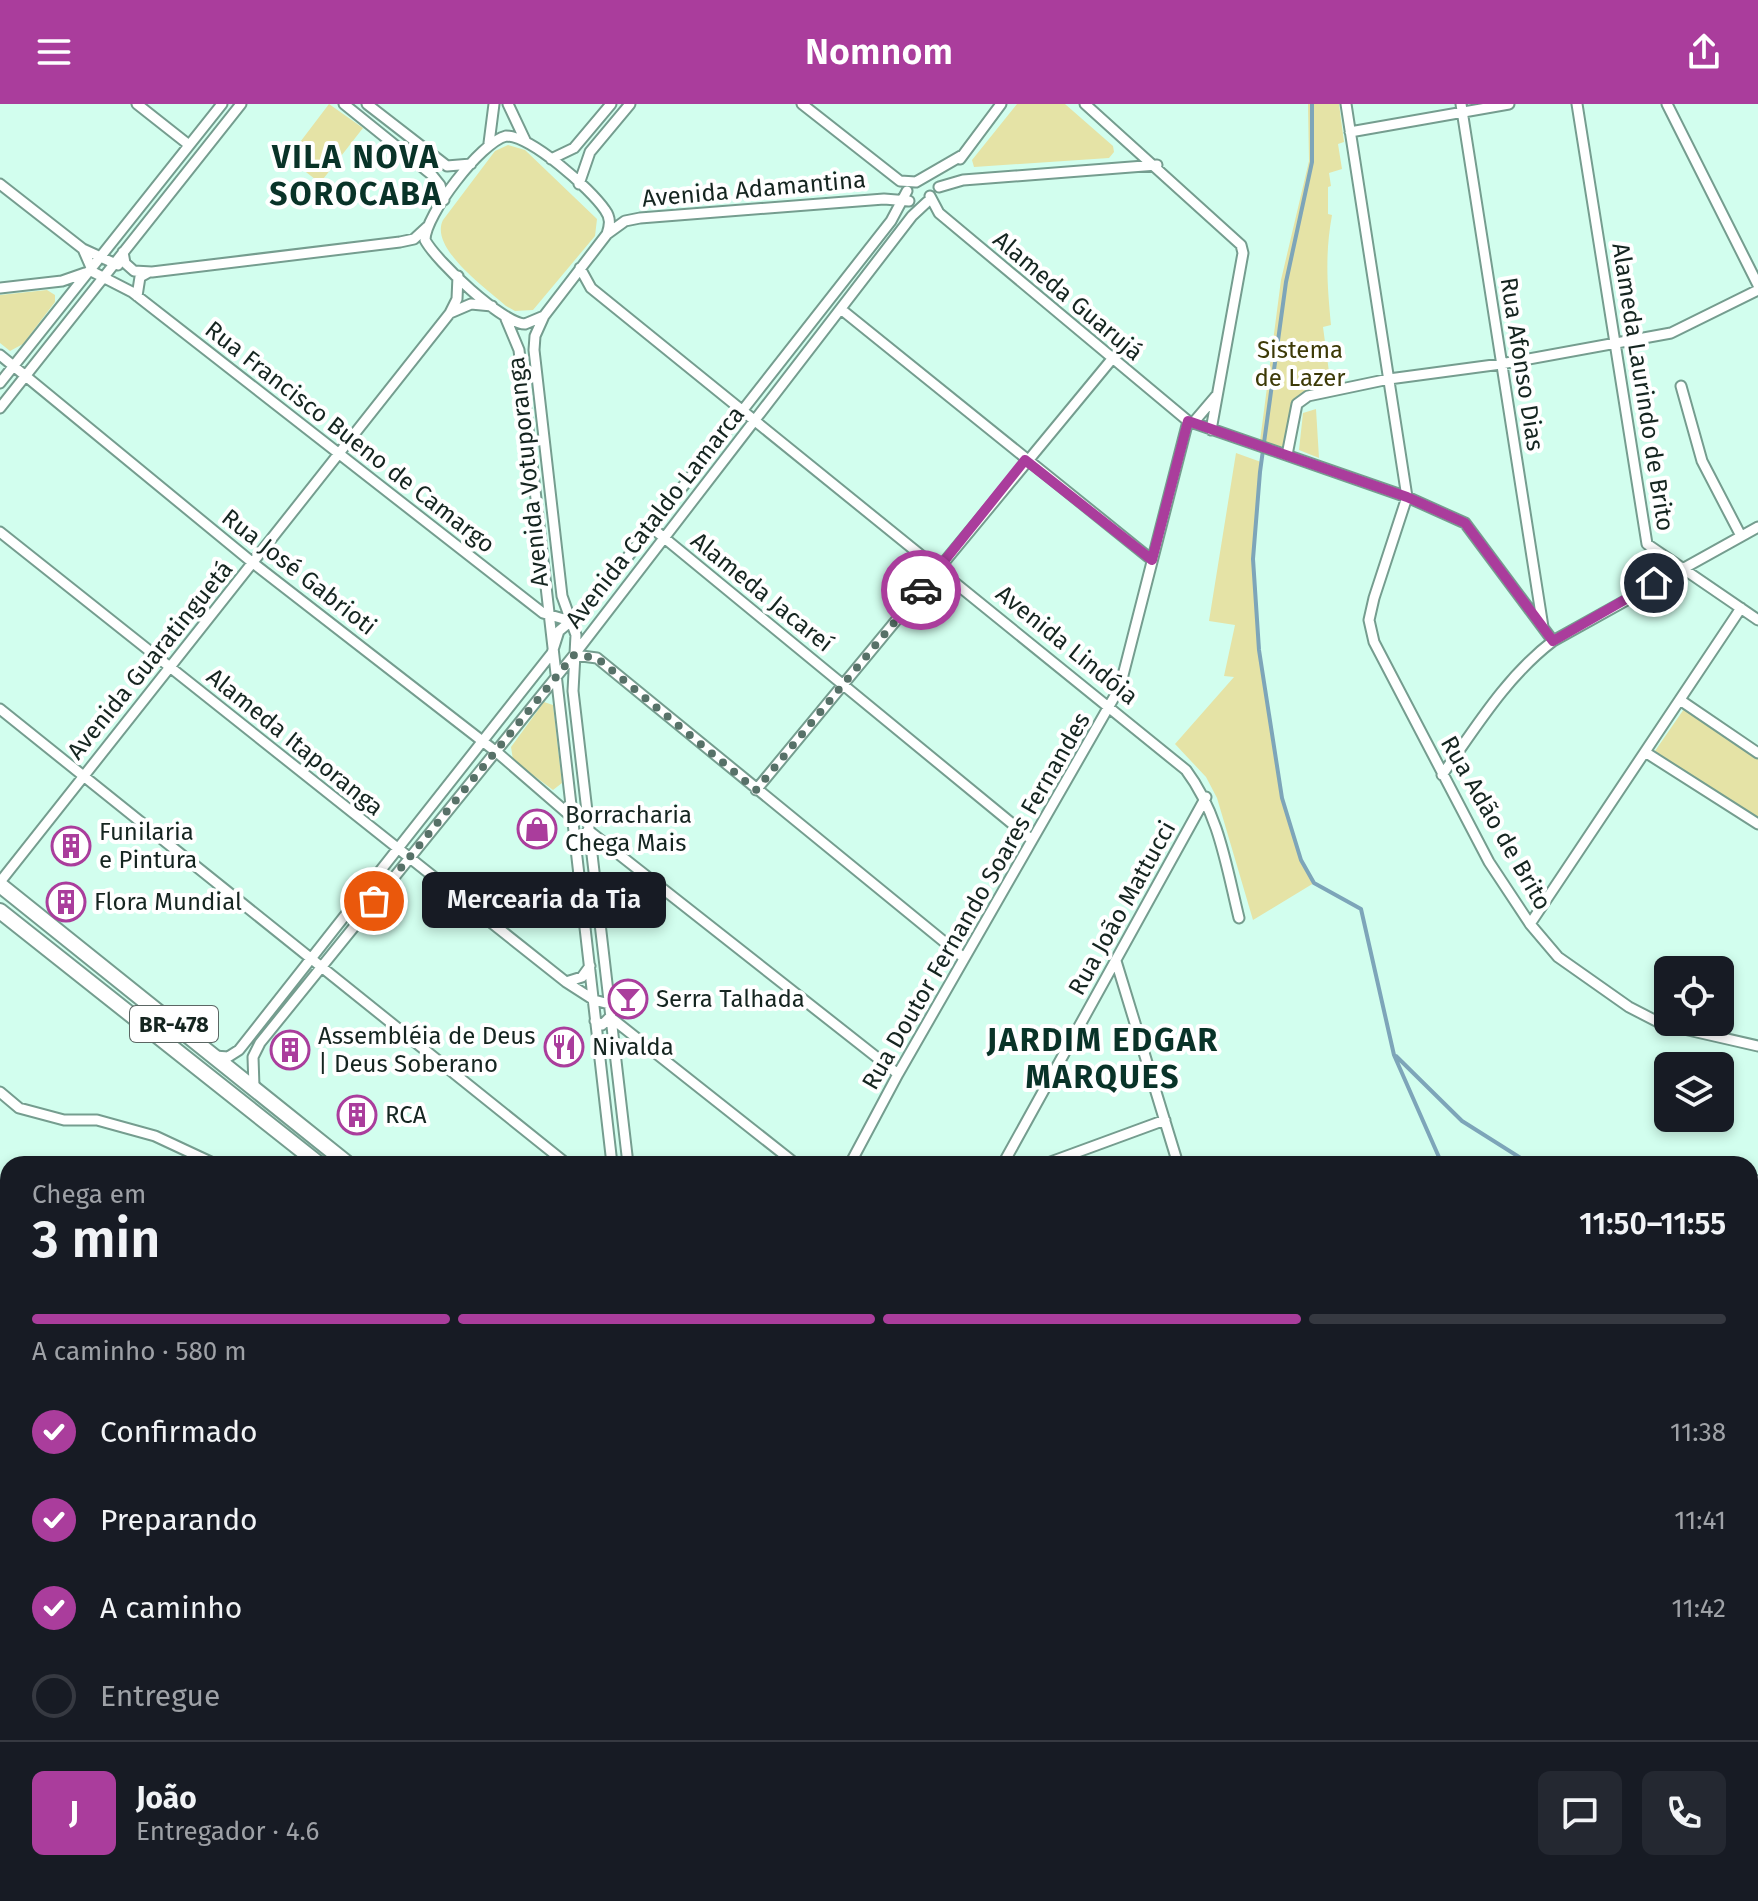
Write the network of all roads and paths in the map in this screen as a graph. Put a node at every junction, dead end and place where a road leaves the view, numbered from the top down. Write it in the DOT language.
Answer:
graph roads {
  1 [pos="137,104"];
  2 [pos="222,104"];
  3 [pos="241,104"];
  4 [pos="344,104"];
  5 [pos="367,104"];
  6 [pos="494,104"];
  7 [pos="508,104"];
  8 [pos="611,104"];
  9 [pos="630,104"];
  10 [pos="802,104"];
  11 [pos="1001,104"];
  12 [pos="1085,104"];
  13 [pos="1346,104"];
  14 [pos="1509,104"];
  15 [pos="1577,104"];
  16 [pos="1667,104"];
  17 [pos="1462,108"];
  18 [pos="1350,132"];
  19 [pos="525,140"];
  20 [pos="489,143"];
  21 [pos="189,145"];
  22 [pos="1134,146"];
  23 [pos="961,156"];
  24 [pos="551,159"];
  25 [pos="471,164"];
  26 [pos="1157,165"];
  27 [pos="1126,167"];
  28 [pos="916,182"];
  29 [pos="0,184"];
  30 [pos="579,184"];
  31 [pos="939,187"];
  32 [pos="907,197"];
  33 [pos="929,199"];
  34 [pos="444,200"];
  35 [pos="427,227"];
  36 [pos="607,234"];
  37 [pos="83,249"];
  38 [pos="123,252"];
  39 [pos="101,255"];
  40 [pos="114,262"];
  41 [pos="580,268"];
  42 [pos="90,269"];
  43 [pos="134,271"];
  44 [pos="152,272"];
  45 [pos="458,276"];
  46 [pos="103,277"];
  47 [pos="1758,287"];
  48 [pos="0,288"];
  49 [pos="137,296"];
  50 [pos="492,306"];
  51 [pos="842,310"];
  52 [pos="450,313"];
  53 [pos="544,316"];
  54 [pos="506,319"];
  55 [pos="1615,345"];
  56 [pos="0,355"];
  57 [pos="1112,359"];
  58 [pos="1501,364"];
  59 [pos="14,366"];
  60 [pos="26,375"];
  61 [pos="1389,379"];
  62 [pos="0,383"];
  63 [pos="1681,386"];
  64 [pos="1218,393"];
  65 [pos="0,408"];
  66 [pos="742,412"];
  67 [pos="754,422"];
  68 [pos="1190,422"];
  69 [pos="1211,430"];
  70 [pos="338,453"];
  71 [pos="1282,454"];
  72 [pos="1025,460"];
  73 [pos="1407,497"];
  74 [pos="651,527"];
  75 [pos="1758,527"];
  76 [pos="0,532"];
  77 [pos="1741,536"];
  78 [pos="664,537"];
  79 [pos="1152,560"];
  80 [pos="253,563"];
  81 [pos="940,567"];
  82 [pos="1680,568"];
  83 [pos="546,584"];
  84 [pos="525,599"];
  85 [pos="565,603"];
  86 [pos="590,605"];
  87 [pos="1741,608"];
  88 [pos="549,617"];
  89 [pos="1758,620"];
  90 [pos="574,622"];
  91 [pos="1543,630"];
  92 [pos="1553,641"];
  93 [pos="574,655"];
  94 [pos="553,658"];
  95 [pos="600,660"];
  96 [pos="566,665"];
  97 [pos="170,668"];
  98 [pos="556,677"];
  99 [pos="572,679"];
  100 [pos="843,684"];
  101 [pos="538,698"];
  102 [pos="1680,700"];
  103 [pos="558,701"];
  104 [pos="1111,706"];
  105 [pos="0,709"];
  106 [pos="484,742"];
  107 [pos="493,750"];
  108 [pos="1645,752"];
  109 [pos="1758,753"];
  110 [pos="84,775"];
  111 [pos="1442,775"];
  112 [pos="756,790"];
  113 [pos="1206,797"];
  114 [pos="573,818"];
  115 [pos="1758,824"];
  116 [pos="588,830"];
  117 [pos="1032,840"];
  118 [pos="399,850"];
  119 [pos="615,852"];
  120 [pos="409,857"];
  121 [pos="592,861"];
  122 [pos="0,883"];
  123 [pos="0,911"];
  124 [pos="1239,918"];
  125 [pos="1530,924"];
  126 [pos="312,957"];
  127 [pos="964,958"];
  128 [pos="1116,961"];
  129 [pos="323,965"];
  130 [pos="590,966"];
  131 [pos="566,982"];
  132 [pos="609,1004"];
  133 [pos="594,1010"];
  134 [pos="610,1017"];
  135 [pos="635,1037"];
  136 [pos="1758,1046"];
  137 [pos="614,1047"];
  138 [pos="215,1056"];
  139 [pos="898,1074"];
  140 [pos="254,1087"];
  141 [pos="0,1092"];
  142 [pos="1165,1120"];
  143 [pos="196,1156"];
  144 [pos="309,1156"];
  145 [pos="338,1156"];
  146 [pos="557,1156"];
  147 [pos="611,1156"];
  148 [pos="627,1156"];
  149 [pos="786,1156"];
  150 [pos="858,1156"];
  151 [pos="1007,1156"];
  152 [pos="1067,1156"];
  153 [pos="1176,1156"];
  1 -- 21 [label="street"];
  2 -- 21 [label="street"];
  3 -- 38 [label="street"];
  4 -- 34 [label="street"];
  5 -- 25 [label="street"];
  6 -- 20 [label="street"];
  7 -- 19 [label="street"];
  8 -- 24 [label="street"];
  9 -- 30 [label="street"];
  10 -- 28 [label="street"];
  11 -- 23 [label="street, Avenida Cataldo Lamarca"];
  12 -- 22 [label="street"];
  13 -- 18 [label="street"];
  14 -- 17 [label="street"];
  15 -- 55 [label="street, Alameda Laurindo de Brito"];
  16 -- 47 [label="street"];
  17 -- 18 [label="street"];
  17 -- 58 [label="street, Rua Afonso Dias"];
  18 -- 61 [label="street"];
  19 -- 20 [label="street"];
  19 -- 24 [label="street"];
  20 -- 25 [label="street"];
  21 -- 39 [label="street"];
  22 -- 26 [label="street"];
  22 -- 27 [label="street"];
  23 -- 28 [label="street, Avenida Cataldo Lamarca"];
  23 -- 31 [label="street, Avenida Cataldo Lamarca"];
  24 -- 30 [label="street"];
  25 -- 34 [label="street"];
  26 -- 27 [label="street"];
  26 -- 64 [label="street"];
  27 -- 31 [label="street"];
  28 -- 32 [label="street, Avenida Cataldo Lamarca"];
  28 -- 33 [label="street, Alameda Guarujá"];
  29 -- 37 [label="street"];
  30 -- 36 [label="street"];
  31 -- 33 [label="street, Avenida Cataldo Lamarca"];
  32 -- 33 [label="street, Avenida Adamantina"];
  32 -- 36 [label="street, Avenida Adamantina"];
  32 -- 66 [label="street, Avenida Cataldo Lamarca"];
  33 -- 51 [label="street, Avenida Cataldo Lamarca"];
  33 -- 57 [label="street, Alameda Guarujá"];
  34 -- 35 [label="street"];
  35 -- 44 [label="street"];
  35 -- 45 [label="street"];
  36 -- 41 [label="street"];
  37 -- 39 [label="street"];
  37 -- 42 [label="street"];
  38 -- 40 [label="street"];
  38 -- 43 [label="street"];
  39 -- 40 [label="street"];
  39 -- 42 [label="street"];
  40 -- 43 [label="street"];
  40 -- 46 [label="street"];
  41 -- 53 [label="street"];
  41 -- 66 [label="street, Avenida Lindóia"];
  42 -- 46 [label="street, Rua Francisco Bueno de Camargo"];
  42 -- 48 [label="street"];
  42 -- 59 [label="street"];
  43 -- 44 [label="street"];
  44 -- 49 [label="street"];
  45 -- 50 [label="street"];
  45 -- 52 [label="street, Avenida Guaratinguetá"];
  46 -- 49 [label="street, Rua Francisco Bueno de Camargo"];
  46 -- 60 [label="street"];
  47 -- 55 [label="street"];
  49 -- 70 [label="street, Rua Francisco Bueno de Camargo"];
  50 -- 52 [label="street"];
  50 -- 54 [label="street"];
  51 -- 67 [label="street, Avenida Cataldo Lamarca"];
  51 -- 72 [label="street"];
  52 -- 70 [label="street, Avenida Guaratinguetá"];
  53 -- 54 [label="street"];
  53 -- 85 [label="street, Avenida Votuporanga"];
  54 -- 83 [label="street, Avenida Votuporanga"];
  55 -- 58 [label="street"];
  55 -- 82 [label="street, Alameda Laurindo de Brito"];
  56 -- 59 [label="street, Rua José Gabrioti"];
  57 -- 68 [label="street, Alameda Guarujá"];
  57 -- 72 [label="street"];
  58 -- 61 [label="street"];
  58 -- 91 [label="street, Rua Afonso Dias"];
  59 -- 60 [label="street, Rua José Gabrioti"];
  59 -- 62 [label="street"];
  60 -- 65 [label="street"];
  60 -- 80 [label="street, Rua José Gabrioti"];
  61 -- 71 [label="street"];
  61 -- 73 [label="street"];
  63 -- 77 [label="street"];
  64 -- 68 [label="street"];
  64 -- 69 [label="street"];
  66 -- 67 [label="street, Avenida Lindóia"];
  66 -- 74 [label="street, Avenida Cataldo Lamarca"];
  67 -- 78 [label="street, Avenida Cataldo Lamarca"];
  67 -- 81 [label="street, Avenida Lindóia"];
  68 -- 69 [label="street, Alameda Guarujá"];
  68 -- 79 [label="street, Rua Doutor Fernando Soares Fernandes"];
  69 -- 71 [label="street, Alameda Guarujá"];
  70 -- 80 [label="street, Avenida Guaratinguetá"];
  70 -- 84 [label="street, Rua Francisco Bueno de Camargo"];
  71 -- 73 [label="street, Alameda Guarujá"];
  72 -- 79 [label="street"];
  72 -- 81 [label="street"];
  73 -- 91 [label="street, Alameda Guarujá"];
  73 -- 111 [label="street, Rua Adão de Brito"];
  74 -- 78 [label="street, Alameda Jacareí"];
  74 -- 86 [label="street, Avenida Cataldo Lamarca"];
  75 -- 77 [label="street"];
  76 -- 97 [label="street, Alameda Itaporanga"];
  77 -- 82 [label="street"];
  78 -- 93 [label="street, Avenida Cataldo Lamarca"];
  78 -- 100 [label="street, Alameda Jacareí"];
  79 -- 104 [label="street, Rua Doutor Fernando Soares Fernandes"];
  80 -- 97 [label="street, Avenida Guaratinguetá"];
  80 -- 106 [label="street, Rua José Gabrioti"];
  81 -- 100 [label="street"];
  81 -- 104 [label="street, Avenida Lindóia"];
  82 -- 87 [label="street, Alameda Laurindo de Brito"];
  82 -- 92 [label="street"];
  83 -- 84 [label="street"];
  83 -- 88 [label="street, Avenida Votuporanga"];
  84 -- 88 [label="street, Rua Francisco Bueno de Camargo"];
  85 -- 86 [label="street, Avenida Cataldo Lamarca"];
  85 -- 90 [label="street, Avenida Votuporanga"];
  86 -- 90 [label="street, Avenida Cataldo Lamarca"];
  87 -- 89 [label="street, Alameda Laurindo de Brito"];
  87 -- 102 [label="street"];
  88 -- 90 [label="street, Rua Francisco Bueno de Camargo"];
  88 -- 94 [label="street, Avenida Votuporanga"];
  90 -- 93 [label="street, Avenida Votuporanga"];
  90 -- 94 [label="street, Avenida Cataldo Lamarca"];
  91 -- 92 [label="street, Alameda Guarujá"];
  92 -- 111 [label="street"];
  93 -- 95 [label="street"];
  93 -- 96 [label="street, Avenida Cataldo Lamarca"];
  93 -- 99 [label="street, Avenida Votuporanga"];
  94 -- 96 [label="street"];
  94 -- 98 [label="street, Avenida Votuporanga"];
  94 -- 106 [label="street, Avenida Cataldo Lamarca"];
  95 -- 99 [label="street"];
  95 -- 112 [label="street"];
  96 -- 98 [label="street, Avenida Cataldo Lamarca"];
  97 -- 110 [label="street, Avenida Guaratinguetá"];
  97 -- 118 [label="street, Alameda Itaporanga"];
  98 -- 101 [label="street, Avenida Cataldo Lamarca"];
  98 -- 103 [label="street, Avenida Votuporanga"];
  99 -- 116 [label="street, Avenida Votuporanga"];
  100 -- 112 [label="street"];
  100 -- 117 [label="street, Alameda Jacareí"];
  101 -- 103 [label="street"];
  101 -- 107 [label="street, Avenida Cataldo Lamarca"];
  102 -- 108 [label="street"];
  102 -- 109 [label="street"];
  103 -- 114 [label="street, Avenida Votuporanga"];
  104 -- 113 [label="street, Avenida Lindóia"];
  104 -- 117 [label="street, Rua Doutor Fernando Soares Fernandes"];
  105 -- 110 [label="street"];
  106 -- 107 [label="street, Rua José Gabrioti"];
  106 -- 118 [label="street, Avenida Cataldo Lamarca"];
  107 -- 114 [label="street, Rua José Gabrioti"];
  107 -- 120 [label="street, Avenida Cataldo Lamarca"];
  108 -- 115 [label="street"];
  108 -- 125 [label="street"];
  110 -- 122 [label="street, Avenida Guaratinguetá"];
  110 -- 126 [label="street"];
  111 -- 125 [label="street, Rua Adão de Brito"];
  112 -- 127 [label="street"];
  113 -- 124 [label="street, Avenida Lindóia"];
  113 -- 128 [label="street, Rua João Mattucci"];
  114 -- 130 [label="street, Avenida Votuporanga"];
  116 -- 119 [label="street"];
  116 -- 121 [label="street, Avenida Votuporanga"];
  117 -- 127 [label="street, Rua Doutor Fernando Soares Fernandes"];
  118 -- 120 [label="street, Alameda Itaporanga"];
  118 -- 126 [label="street, Avenida Cataldo Lamarca"];
  119 -- 121 [label="street"];
  119 -- 139 [label="street"];
  120 -- 129 [label="street, Avenida Cataldo Lamarca"];
  120 -- 131 [label="street, Alameda Itaporanga"];
  121 -- 132 [label="street, Avenida Votuporanga"];
  122 -- 138 [label="main road, BR-478"];
  123 -- 144 [label="main road, BR-478"];
  125 -- 136 [label="street, Rua Adão de Brito"];
  126 -- 129 [label="street"];
  126 -- 138 [label="street, Avenida Cataldo Lamarca"];
  127 -- 139 [label="street, Rua Doutor Fernando Soares Fernandes"];
  128 -- 142 [label="street"];
  128 -- 151 [label="street, Rua João Mattucci"];
  129 -- 140 [label="street, Avenida Cataldo Lamarca"];
  129 -- 146 [label="street"];
  130 -- 131 [label="street"];
  130 -- 133 [label="street, Avenida Votuporanga"];
  131 -- 133 [label="street, Alameda Itaporanga"];
  132 -- 133 [label="street"];
  132 -- 134 [label="street, Avenida Votuporanga"];
  133 -- 134 [label="street"];
  133 -- 147 [label="street, Avenida Votuporanga"];
  134 -- 135 [label="street"];
  134 -- 137 [label="street, Avenida Votuporanga"];
  135 -- 137 [label="street"];
  135 -- 149 [label="street"];
  137 -- 148 [label="street, Avenida Votuporanga"];
  138 -- 140 [label="main road, BR-478"];
  139 -- 150 [label="street, Rua Doutor Fernando Soares Fernandes"];
  140 -- 145 [label="main road, BR-478"];
  141 -- 143 [label="street"];
  142 -- 152 [label="street"];
  142 -- 153 [label="street"];
}
